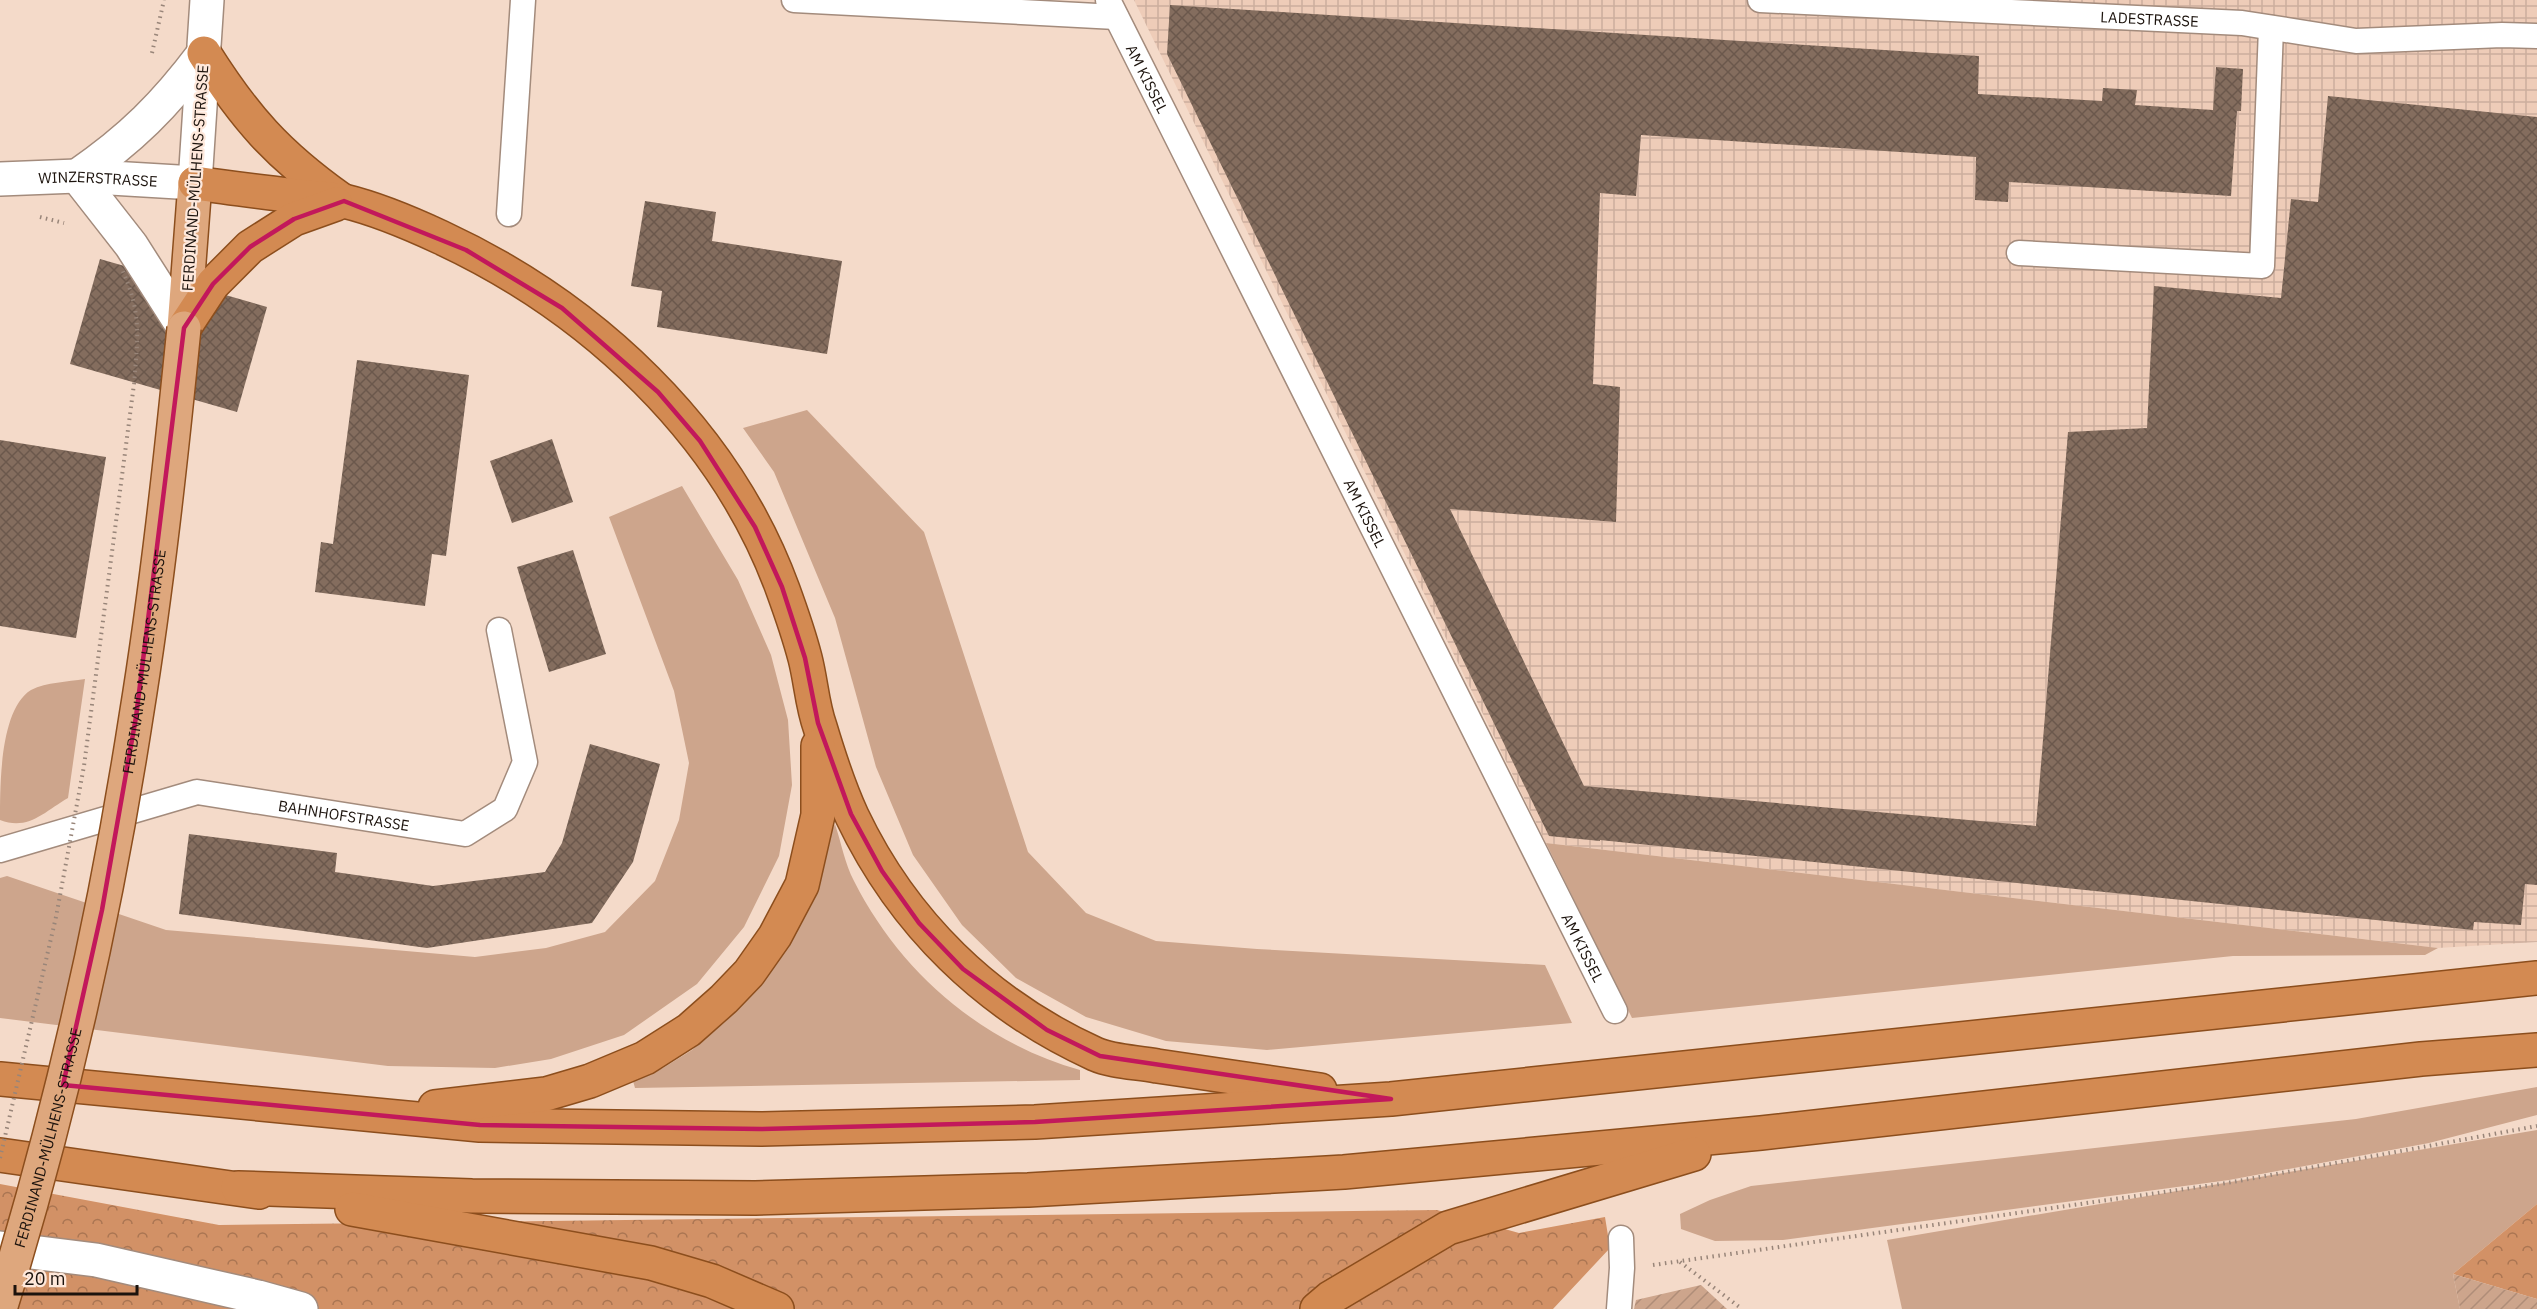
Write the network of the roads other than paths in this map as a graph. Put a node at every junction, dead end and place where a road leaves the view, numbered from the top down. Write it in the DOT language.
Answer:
graph roads {
  1 [pos="207,0"];
  2 [pos="523,0"];
  3 [pos="794,0"];
  4 [pos="1760,0"];
  5 [pos="1112,8"];
  6 [pos="2271,27"];
  7 [pos="2537,36"];
  8 [pos="204,53"];
  9 [pos="77,176"];
  10 [pos="0,179"];
  11 [pos="195,183"];
  12 [pos="344,201"];
  13 [pos="509,214"];
  14 [pos="2019,253"];
  15 [pos="184,328"];
  16 [pos="499,630"];
  17 [pos="818,723"];
  18 [pos="0,850"];
  19 [pos="2537,978"];
  20 [pos="1615,1011"];
  21 [pos="2537,1050"];
  22 [pos="0,1079"];
  23 [pos="1391,1099"];
  24 [pos="367,1115"];
  25 [pos="1761,1133"];
  26 [pos="0,1156"];
  27 [pos="238,1188"];
  28 [pos="1621,1238"];
  29 [pos="0,1248"];
  30 [pos="0,1309"];
  31 [pos="301,1309"];
  32 [pos="777,1309"];
  33 [pos="1317,1309"];
  34 [pos="1619,1309"];
  1 -- 8 [label="street, FERDINAND-MÜLHENS-STRASSE"];
  2 -- 13 [label="lane"];
  3 -- 5 [label="lane, AM KISSEL"];
  4 -- 6 [label="lane, LADESTRASSE"];
  5 -- 20 [label="lane, AM KISSEL"];
  6 -- 7 [label="lane, LADESTRASSE"];
  6 -- 14 [label="lane"];
  8 -- 9 [label="street"];
  8 -- 11 [label="street, FERDINAND-MÜLHENS-STRASSE"];
  8 -- 12 [label="highway"];
  9 -- 10 [label="street, WINZERSTRASSE"];
  9 -- 11 [label="street, WINZERSTRASSE"];
  9 -- 15 [label="street"];
  11 -- 12 [label="highway"];
  11 -- 15 [label="main road, FERDINAND-MÜLHENS-STRASSE"];
  12 -- 15 [label="highway"];
  12 -- 17 [label="highway"];
  15 -- 30 [label="main road, FERDINAND-MÜLHENS-STRASSE, bridge"];
  16 -- 18 [label="lane, BAHNHOFSTRASSE"];
  17 -- 23 [label="highway"];
  17 -- 24 [label="highway"];
  19 -- 23 [label="highway"];
  21 -- 25 [label="highway"];
  22 -- 24 [label="highway"];
  23 -- 24 [label="highway"];
  25 -- 27 [label="highway"];
  25 -- 33 [label="highway"];
  26 -- 27 [label="highway"];
  27 -- 32 [label="highway"];
  28 -- 34 [label="lane"];
  29 -- 31 [label="street"];
}
